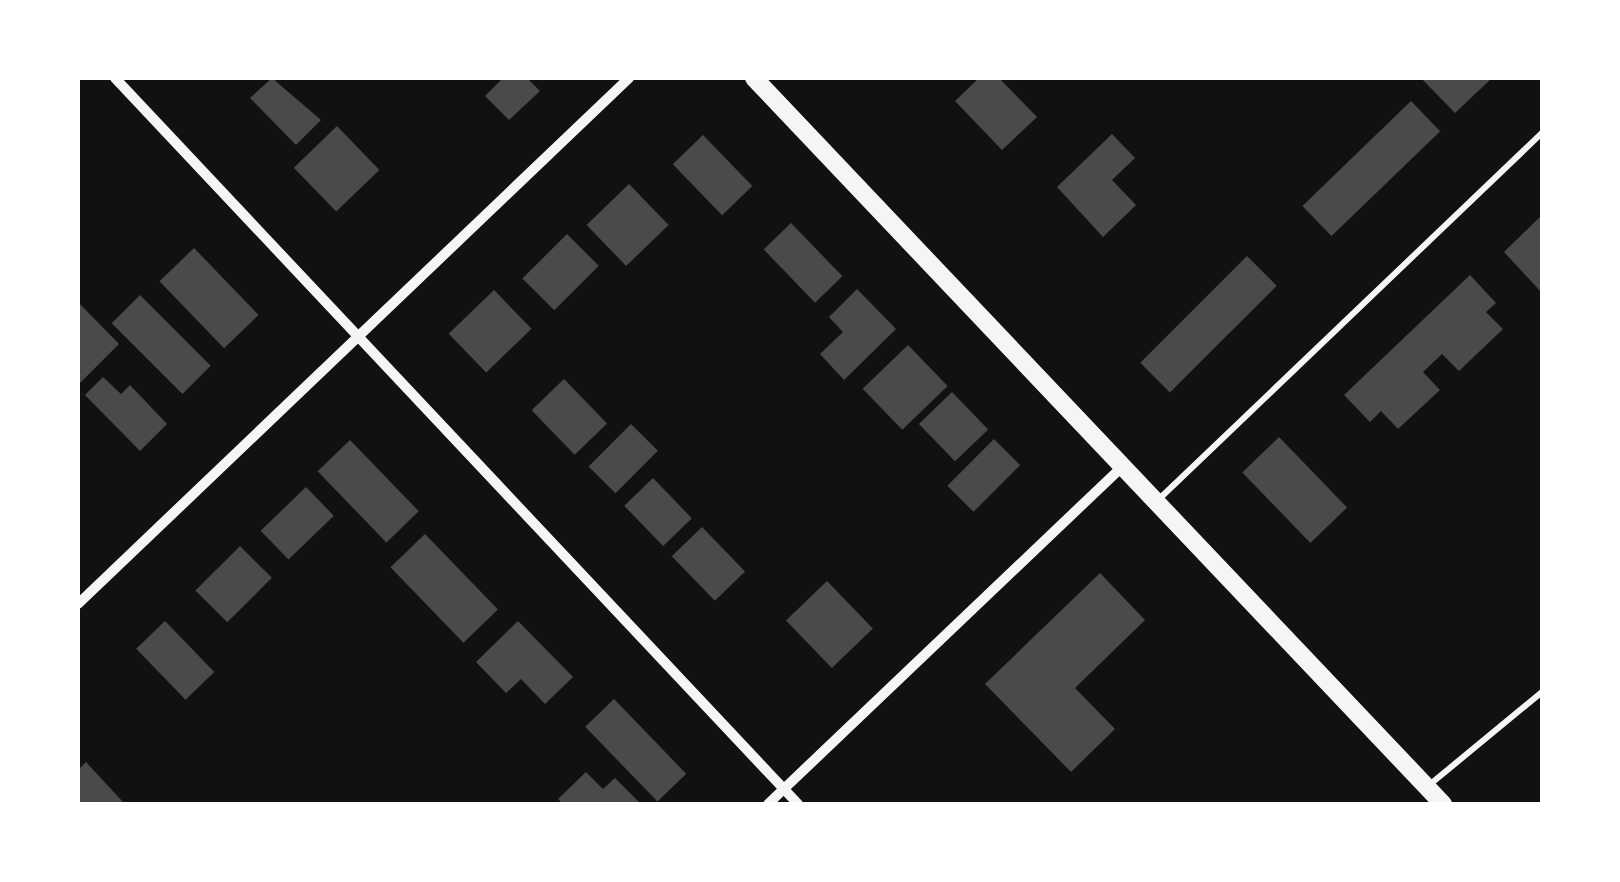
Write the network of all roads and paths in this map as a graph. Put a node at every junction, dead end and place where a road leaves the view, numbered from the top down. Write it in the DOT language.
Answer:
graph roads {
  1 [pos="115,78"];
  2 [pos="630,78"];
  3 [pos="754,78"];
  4 [pos="1542,133"];
  5 [pos="358,334"];
  6 [pos="1123,466"];
  7 [pos="1156,502"];
  8 [pos="78,604"];
  9 [pos="1542,692"];
  10 [pos="1426,787"];
  11 [pos="784,789"];
  12 [pos="768,804"];
  13 [pos="798,804"];
  14 [pos="1443,804"];
  1 -- 5 [label="street"];
  2 -- 5 [label="street"];
  3 -- 6 [label="street"];
  4 -- 7 [label="lane"];
  5 -- 8 [label="street"];
  5 -- 11 [label="street"];
  6 -- 7 [label="street"];
  6 -- 11 [label="street"];
  7 -- 10 [label="street"];
  9 -- 10 [label="lane"];
  10 -- 14 [label="street"];
  11 -- 12 [label="street"];
  11 -- 13 [label="street"];
}
